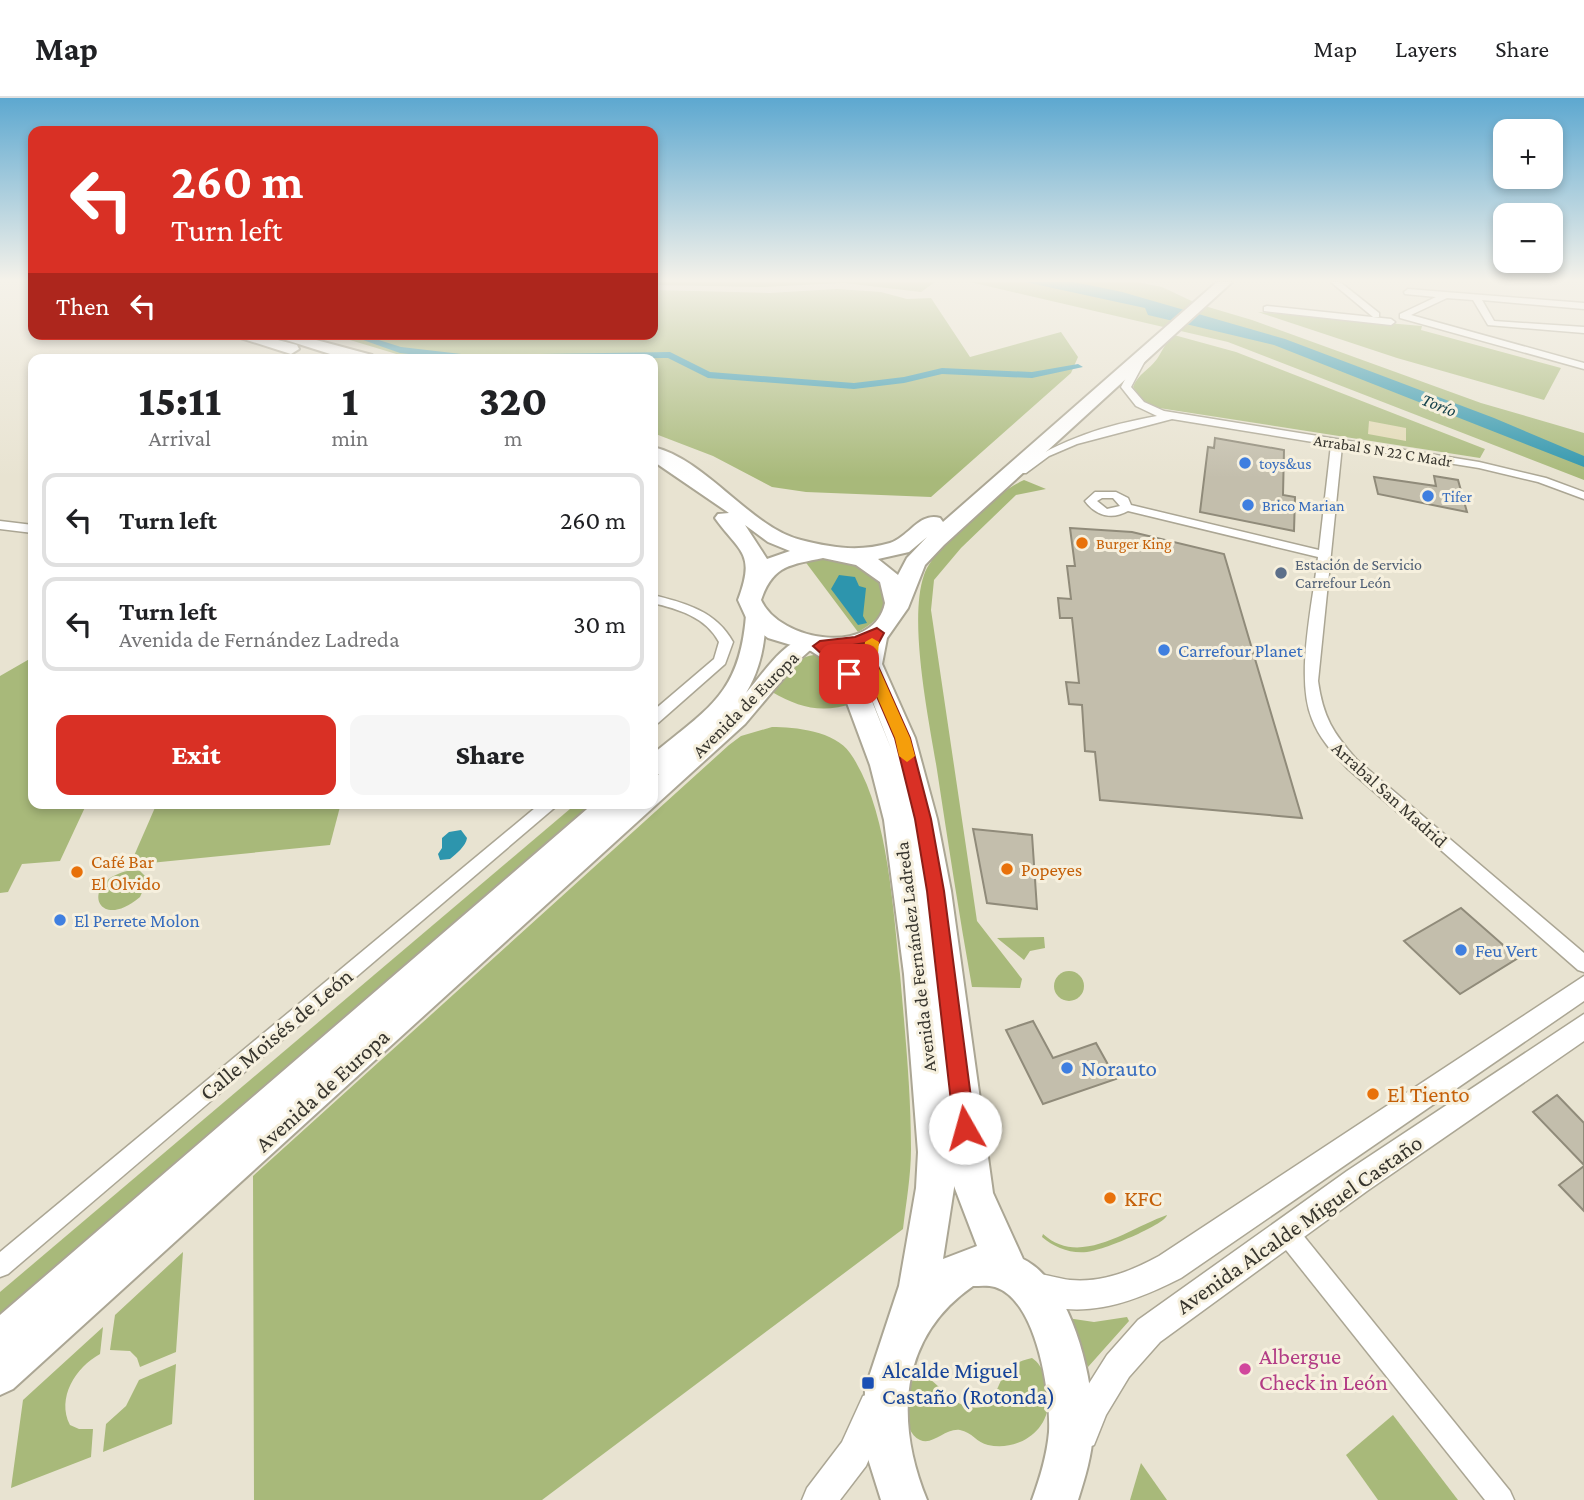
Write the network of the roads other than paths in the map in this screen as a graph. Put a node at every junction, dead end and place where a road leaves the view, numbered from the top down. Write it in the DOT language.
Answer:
graph roads {
  1 [pos="285,347"];
  2 [pos="324,347"];
  3 [pos="1142,347"];
  4 [pos="1148,347"];
  5 [pos="1518,347"];
  6 [pos="309,354"];
  7 [pos="348,354"];
  8 [pos="1142,357"];
  9 [pos="1584,366"];
  10 [pos="1147,408"];
  11 [pos="1179,418"];
  12 [pos="1137,423"];
  13 [pos="1338,443"];
  14 [pos="658,461"];
  15 [pos="1003,478"];
  16 [pos="1584,496"];
  17 [pos="962,498"];
  18 [pos="1126,507"];
  19 [pos="0,525"];
  20 [pos="28,528"];
  21 [pos="819,552"];
  22 [pos="1325,555"];
  23 [pos="856,557"];
  24 [pos="758,578"];
  25 [pos="658,601"];
  26 [pos="897,603"];
  27 [pos="756,615"];
  28 [pos="877,633"];
  29 [pos="813,645"];
  30 [pos="658,715"];
  31 [pos="658,763"];
  32 [pos="658,789"];
  33 [pos="545,809"];
  34 [pos="604,809"];
  35 [pos="635,809"];
  36 [pos="1584,964"];
  37 [pos="1584,987"];
  38 [pos="1584,1026"];
  39 [pos="1286,1231"];
  40 [pos="0,1266"];
  41 [pos="1017,1278"];
  42 [pos="0,1339"];
  43 [pos="899,1348"];
  44 [pos="0,1376"];
  45 [pos="1060,1485"];
  46 [pos="819,1500"];
  47 [pos="904,1500"];
  48 [pos="1502,1500"];
  1 -- 6 [label="highway"];
  2 -- 7 [label="highway"];
  3 -- 17 [label="highway"];
  4 -- 8 [label="highway"];
  5 -- 9 [label="street"];
  8 -- 10 [label="street"];
  8 -- 15 [label="highway"];
  10 -- 11 [label="street, Arrabal S N 22 C Madr"];
  10 -- 12 [label="street"];
  11 -- 12 [label="street, Arrabal S N 22 C Madr"];
  11 -- 13 [label="street, Arrabal S N 22 C Madr"];
  12 -- 15 [label="street, Arrabal S N 22 C Madr"];
  13 -- 16 [label="street, Arrabal S N 22 C Madr"];
  13 -- 22 [label="street, Arrabal San Madrid"];
  14 -- 17 [label="highway"];
  14 -- 21 [label="highway"];
  14 -- 24 [label="highway"];
  15 -- 26 [label="highway"];
  17 -- 23 [label="highway"];
  18 -- 22 [label="street"];
  19 -- 20 [label="street"];
  21 -- 23 [label="highway"];
  21 -- 24 [label="highway"];
  22 -- 36 [label="street, Arrabal San Madrid"];
  23 -- 26 [label="highway"];
  24 -- 27 [label="highway"];
  25 -- 30 [label="street"];
  26 -- 28 [label="highway"];
  27 -- 29 [label="highway"];
  27 -- 31 [label="main road, Avenida de Europa"];
  28 -- 29 [label="highway"];
  28 -- 41 [label="highway, Avenida de Fernández Ladreda"];
  29 -- 32 [label="main road, Avenida de Europa"];
  29 -- 43 [label="highway, Avenida de Fernández Ladreda"];
  33 -- 40 [label="street, Calle Moisés de León"];
  34 -- 42 [label="main road, Avenida de Europa"];
  35 -- 44 [label="main road, Avenida de Europa"];
  37 -- 41 [label="main road, Avenida Alcalde Miguel Castaño"];
  38 -- 39 [label="main road, Avenida Alcalde Miguel Castaño"];
  39 -- 45 [label="main road, Avenida Alcalde Miguel Castaño"];
  39 -- 48 [label="street"];
  41 -- 43 [label="highway"];
  41 -- 45 [label="highway, Avenida de Fernández Ladreda"];
  43 -- 46 [label="main road"];
  43 -- 47 [label="highway, Avenida de Fernández Ladreda"];
}
